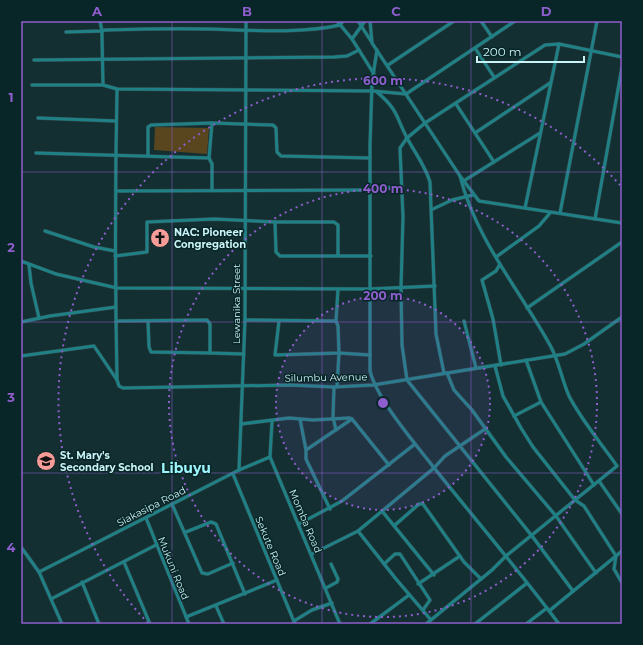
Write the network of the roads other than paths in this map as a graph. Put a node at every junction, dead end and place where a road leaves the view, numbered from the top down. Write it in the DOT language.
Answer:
graph roads {
  1 [pos="100,21"];
  2 [pos="246,21"];
  3 [pos="337,21"];
  4 [pos="343,21"];
  5 [pos="358,21"];
  6 [pos="365,21"];
  7 [pos="370,21"];
  8 [pos="454,21"];
  9 [pos="482,21"];
  10 [pos="515,21"];
  11 [pos="598,21"];
  12 [pos="340,25"];
  13 [pos="361,26"];
  14 [pos="102,31"];
  15 [pos="246,31"];
  16 [pos="66,32"];
  17 [pos="492,37"];
  18 [pos="352,39"];
  19 [pos="372,44"];
  20 [pos="559,44"];
  21 [pos="475,48"];
  22 [pos="359,50"];
  23 [pos="377,50"];
  24 [pos="592,50"];
  25 [pos="622,57"];
  26 [pos="246,58"];
  27 [pos="103,59"];
  28 [pos="34,60"];
  29 [pos="388,65"];
  30 [pos="622,67"];
  31 [pos="374,74"];
  32 [pos="494,77"];
  33 [pos="550,83"];
  34 [pos="32,85"];
  35 [pos="103,85"];
  36 [pos="117,89"];
  37 [pos="246,90"];
  38 [pos="375,92"];
  39 [pos="406,94"];
  40 [pos="456,104"];
  41 [pos="38,118"];
  42 [pos="116,120"];
  43 [pos="212,123"];
  44 [pos="425,123"];
  45 [pos="245,124"];
  46 [pos="475,133"];
  47 [pos="540,133"];
  48 [pos="407,138"];
  49 [pos="36,153"];
  50 [pos="117,156"];
  51 [pos="148,156"];
  52 [pos="209,158"];
  53 [pos="370,158"];
  54 [pos="494,162"];
  55 [pos="463,182"];
  56 [pos="402,188"];
  57 [pos="370,189"];
  58 [pos="212,190"];
  59 [pos="246,190"];
  60 [pos="116,191"];
  61 [pos="473,194"];
  62 [pos="465,196"];
  63 [pos="525,208"];
  64 [pos="433,209"];
  65 [pos="550,213"];
  66 [pos="560,213"];
  67 [pos="595,219"];
  68 [pos="245,221"];
  69 [pos="275,222"];
  70 [pos="622,223"];
  71 [pos="45,231"];
  72 [pos="622,242"];
  73 [pos="114,251"];
  74 [pos="115,256"];
  75 [pos="338,256"];
  76 [pos="371,256"];
  77 [pos="496,257"];
  78 [pos="21,261"];
  79 [pos="29,264"];
  80 [pos="500,264"];
  81 [pos="434,286"];
  82 [pos="244,287"];
  83 [pos="117,288"];
  84 [pos="401,288"];
  85 [pos="338,289"];
  86 [pos="369,289"];
  87 [pos="116,307"];
  88 [pos="527,308"];
  89 [pos="622,317"];
  90 [pos="40,318"];
  91 [pos="245,320"];
  92 [pos="464,320"];
  93 [pos="116,321"];
  94 [pos="148,321"];
  95 [pos="279,321"];
  96 [pos="336,321"];
  97 [pos="21,322"];
  98 [pos="210,353"];
  99 [pos="339,353"];
  100 [pos="244,354"];
  101 [pos="370,355"];
  102 [pos="21,356"];
  103 [pos="554,356"];
  104 [pos="526,360"];
  105 [pos="501,365"];
  106 [pos="495,366"];
  107 [pos="476,368"];
  108 [pos="445,373"];
  109 [pos="117,380"];
  110 [pos="407,380"];
  111 [pos="373,385"];
  112 [pos="243,386"];
  113 [pos="336,387"];
  114 [pos="541,402"];
  115 [pos="514,416"];
  116 [pos="333,417"];
  117 [pos="300,419"];
  118 [pos="352,419"];
  119 [pos="272,422"];
  120 [pos="241,424"];
  121 [pos="485,429"];
  122 [pos="336,430"];
  123 [pos="415,444"];
  124 [pos="460,446"];
  125 [pos="306,450"];
  126 [pos="270,457"];
  127 [pos="389,465"];
  128 [pos="434,468"];
  129 [pos="239,470"];
  130 [pos="232,474"];
  131 [pos="599,481"];
  132 [pos="594,485"];
  133 [pos="574,500"];
  134 [pos="172,504"];
  135 [pos="330,509"];
  136 [pos="382,511"];
  137 [pos="622,514"];
  138 [pos="556,516"];
  139 [pos="146,518"];
  140 [pos="299,524"];
  141 [pos="395,525"];
  142 [pos="358,531"];
  143 [pos="186,532"];
  144 [pos="532,536"];
  145 [pos="156,545"];
  146 [pos="21,547"];
  147 [pos="622,551"];
  148 [pos="312,554"];
  149 [pos="460,556"];
  150 [pos="506,556"];
  151 [pos="616,556"];
  152 [pos="124,562"];
  153 [pos="233,563"];
  154 [pos="331,564"];
  155 [pos="384,564"];
  156 [pos="39,572"];
  157 [pos="596,573"];
  158 [pos="434,575"];
  159 [pos="481,579"];
  160 [pos="277,580"];
  161 [pos="82,582"];
  162 [pos="527,583"];
  163 [pos="622,583"];
  164 [pos="418,584"];
  165 [pos="326,588"];
  166 [pos="573,591"];
  167 [pos="245,594"];
  168 [pos="409,595"];
  169 [pos="51,599"];
  170 [pos="332,603"];
  171 [pos="216,606"];
  172 [pos="547,608"];
  173 [pos="422,610"];
  174 [pos="549,611"];
  175 [pos="186,617"];
  176 [pos="431,620"];
  177 [pos="295,622"];
  178 [pos="62,624"];
  179 [pos="99,624"];
  180 [pos="148,624"];
  181 [pos="189,624"];
  182 [pos="224,624"];
  183 [pos="340,624"];
  184 [pos="370,624"];
  185 [pos="426,624"];
  186 [pos="475,624"];
  187 [pos="526,624"];
  188 [pos="559,624"];
  1 -- 14 [label="street"];
  2 -- 15 [label="street, Lewanika Street"];
  3 -- 12 [label="street"];
  4 -- 12 [label="street"];
  5 -- 13 [label="street"];
  6 -- 13 [label="street"];
  7 -- 19 [label="street"];
  8 -- 29 [label="street"];
  9 -- 17 [label="street"];
  10 -- 17 [label="street"];
  11 -- 24 [label="street"];
  12 -- 15 [label="street"];
  12 -- 18 [label="street"];
  13 -- 18 [label="street"];
  13 -- 19 [label="street"];
  14 -- 15 [label="street"];
  14 -- 16 [label="street"];
  14 -- 27 [label="street"];
  15 -- 26 [label="street, Lewanika Street"];
  17 -- 21 [label="street"];
  18 -- 22 [label="street"];
  19 -- 23 [label="street"];
  20 -- 24 [label="street"];
  20 -- 32 [label="street"];
  20 -- 33 [label="street"];
  21 -- 32 [label="street"];
  21 -- 39 [label="street"];
  22 -- 26 [label="street"];
  22 -- 31 [label="street"];
  23 -- 29 [label="street"];
  23 -- 31 [label="street"];
  24 -- 25 [label="street"];
  24 -- 66 [label="street"];
  26 -- 27 [label="street"];
  26 -- 37 [label="street, Lewanika Street"];
  27 -- 28 [label="street"];
  27 -- 35 [label="street"];
  29 -- 39 [label="street"];
  30 -- 67 [label="street"];
  31 -- 38 [label="street"];
  32 -- 40 [label="street"];
  33 -- 46 [label="street"];
  33 -- 47 [label="street"];
  34 -- 35 [label="street"];
  35 -- 36 [label="street"];
  36 -- 37 [label="street"];
  36 -- 42 [label="street"];
  37 -- 38 [label="street"];
  37 -- 45 [label="street, Lewanika Street"];
  38 -- 39 [label="street"];
  38 -- 48 [label="street"];
  38 -- 53 [label="street"];
  39 -- 44 [label="street"];
  40 -- 44 [label="street"];
  40 -- 46 [label="street"];
  41 -- 42 [label="street"];
  42 -- 50 [label="street"];
  43 -- 45 [label="street"];
  43 -- 51 [label="street"];
  43 -- 52 [label="street"];
  44 -- 48 [label="street"];
  44 -- 55 [label="street"];
  45 -- 53 [label="street"];
  45 -- 59 [label="street, Lewanika Street"];
  46 -- 54 [label="street"];
  47 -- 54 [label="street"];
  47 -- 63 [label="street"];
  48 -- 56 [label="street"];
  48 -- 64 [label="street"];
  49 -- 50 [label="street"];
  50 -- 51 [label="street"];
  50 -- 60 [label="street"];
  51 -- 52 [label="street"];
  52 -- 58 [label="street"];
  53 -- 57 [label="street"];
  54 -- 55 [label="street"];
  55 -- 61 [label="street"];
  55 -- 62 [label="street"];
  56 -- 57 [label="street"];
  56 -- 84 [label="street"];
  57 -- 59 [label="street"];
  57 -- 76 [label="street"];
  58 -- 59 [label="street"];
  58 -- 60 [label="street"];
  59 -- 68 [label="street, Lewanika Street"];
  60 -- 73 [label="street"];
  61 -- 62 [label="street"];
  61 -- 63 [label="street"];
  62 -- 64 [label="street"];
  62 -- 77 [label="street"];
  63 -- 65 [label="street"];
  64 -- 81 [label="street"];
  65 -- 66 [label="street"];
  65 -- 77 [label="street"];
  66 -- 67 [label="street"];
  67 -- 70 [label="street"];
  68 -- 69 [label="street"];
  68 -- 74 [label="street"];
  68 -- 82 [label="street, Lewanika Street"];
  69 -- 75 [label="street"];
  69 -- 75 [label="street"];
  71 -- 73 [label="street"];
  72 -- 88 [label="street"];
  73 -- 74 [label="street"];
  74 -- 83 [label="street"];
  75 -- 76 [label="street"];
  76 -- 86 [label="street"];
  77 -- 80 [label="street"];
  78 -- 79 [label="street"];
  79 -- 83 [label="street"];
  79 -- 90 [label="street"];
  80 -- 88 [label="street"];
  80 -- 105 [label="street"];
  81 -- 84 [label="street"];
  81 -- 108 [label="street"];
  82 -- 83 [label="street"];
  82 -- 85 [label="street"];
  82 -- 91 [label="street, Lewanika Street"];
  83 -- 87 [label="street"];
  84 -- 86 [label="street"];
  84 -- 110 [label="street"];
  85 -- 86 [label="street"];
  85 -- 96 [label="street"];
  86 -- 101 [label="street"];
  87 -- 90 [label="street"];
  87 -- 93 [label="street"];
  88 -- 103 [label="street"];
  89 -- 103 [label="street, Silumbu Avenue"];
  90 -- 97 [label="street"];
  91 -- 95 [label="street"];
  91 -- 100 [label="street, Lewanika Street"];
  92 -- 107 [label="street"];
  93 -- 94 [label="street"];
  93 -- 109 [label="street"];
  94 -- 98 [label="street"];
  94 -- 98 [label="street"];
  95 -- 96 [label="street"];
  95 -- 99 [label="street"];
  96 -- 99 [label="street"];
  98 -- 100 [label="street"];
  99 -- 101 [label="street"];
  99 -- 113 [label="street"];
  100 -- 112 [label="street, Lewanika Street"];
  101 -- 111 [label="street"];
  102 -- 109 [label="street"];
  103 -- 104 [label="street, Silumbu Avenue"];
  103 -- 131 [label="street"];
  104 -- 105 [label="street, Silumbu Avenue"];
  104 -- 114 [label="street"];
  105 -- 106 [label="street, Silumbu Avenue"];
  106 -- 107 [label="street, Silumbu Avenue"];
  106 -- 115 [label="street"];
  107 -- 108 [label="street, Silumbu Avenue"];
  108 -- 110 [label="street, Silumbu Avenue"];
  108 -- 121 [label="street"];
  109 -- 112 [label="street, Silumbu Avenue"];
  110 -- 111 [label="street, Silumbu Avenue"];
  110 -- 124 [label="street"];
  111 -- 113 [label="street, Silumbu Avenue"];
  111 -- 123 [label="street"];
  112 -- 113 [label="street, Silumbu Avenue"];
  112 -- 120 [label="street, Lewanika Street"];
  113 -- 116 [label="street"];
  114 -- 115 [label="street"];
  114 -- 132 [label="street"];
  115 -- 133 [label="street"];
  116 -- 117 [label="street"];
  116 -- 118 [label="street"];
  116 -- 122 [label="street"];
  117 -- 119 [label="street"];
  117 -- 125 [label="street"];
  118 -- 122 [label="street"];
  118 -- 127 [label="street"];
  119 -- 120 [label="street"];
  119 -- 126 [label="street, Momba Road"];
  120 -- 129 [label="street, Lewanika Street"];
  121 -- 124 [label="street"];
  121 -- 138 [label="street"];
  122 -- 125 [label="street"];
  123 -- 127 [label="street"];
  123 -- 128 [label="street"];
  124 -- 128 [label="street"];
  124 -- 144 [label="street"];
  125 -- 135 [label="street"];
  126 -- 129 [label="street, Siakasipa Road"];
  126 -- 140 [label="street, Momba Road"];
  127 -- 135 [label="street"];
  128 -- 136 [label="street"];
  128 -- 150 [label="street"];
  129 -- 130 [label="street, Siakasipa Road"];
  130 -- 134 [label="street, Siakasipa Road"];
  130 -- 160 [label="street, Sekute Road"];
  131 -- 132 [label="street"];
  131 -- 137 [label="street"];
  132 -- 133 [label="street"];
  133 -- 138 [label="street"];
  133 -- 151 [label="street"];
  134 -- 139 [label="street, Siakasipa Road"];
  134 -- 143 [label="street"];
  135 -- 140 [label="street"];
  136 -- 141 [label="street"];
  136 -- 142 [label="street"];
  138 -- 144 [label="street"];
  138 -- 157 [label="street"];
  139 -- 145 [label="street, Mukuni Road"];
  139 -- 156 [label="street, Siakasipa Road"];
  140 -- 148 [label="street, Momba Road"];
  141 -- 149 [label="street"];
  141 -- 158 [label="street"];
  142 -- 148 [label="street"];
  142 -- 155 [label="street"];
  143 -- 153 [label="street"];
  143 -- 153 [label="street"];
  144 -- 150 [label="street"];
  144 -- 166 [label="street"];
  145 -- 152 [label="street"];
  145 -- 175 [label="street, Mukuni Road"];
  146 -- 156 [label="street"];
  147 -- 151 [label="street"];
  148 -- 165 [label="street, Momba Road"];
  149 -- 158 [label="street"];
  149 -- 159 [label="street"];
  150 -- 159 [label="street"];
  150 -- 162 [label="street"];
  151 -- 157 [label="street"];
  151 -- 163 [label="street"];
  152 -- 161 [label="street"];
  152 -- 180 [label="street"];
  153 -- 167 [label="street"];
  154 -- 165 [label="street"];
  155 -- 164 [label="street"];
  155 -- 168 [label="street"];
  156 -- 169 [label="street"];
  157 -- 166 [label="street"];
  158 -- 164 [label="street"];
  159 -- 176 [label="street"];
  160 -- 167 [label="street"];
  160 -- 177 [label="street, Sekute Road"];
  161 -- 169 [label="street"];
  161 -- 179 [label="street"];
  162 -- 172 [label="street"];
  162 -- 186 [label="street"];
  164 -- 173 [label="street"];
  165 -- 170 [label="street, Momba Road"];
  166 -- 174 [label="street"];
  167 -- 171 [label="street"];
  168 -- 173 [label="street"];
  168 -- 184 [label="street"];
  169 -- 178 [label="street"];
  170 -- 177 [label="street"];
  170 -- 183 [label="street, Momba Road"];
  171 -- 175 [label="street"];
  171 -- 182 [label="street"];
  172 -- 174 [label="street"];
  172 -- 187 [label="street"];
  173 -- 176 [label="street"];
  174 -- 188 [label="street"];
  175 -- 181 [label="street, Mukuni Road"];
  176 -- 185 [label="street"];
}
